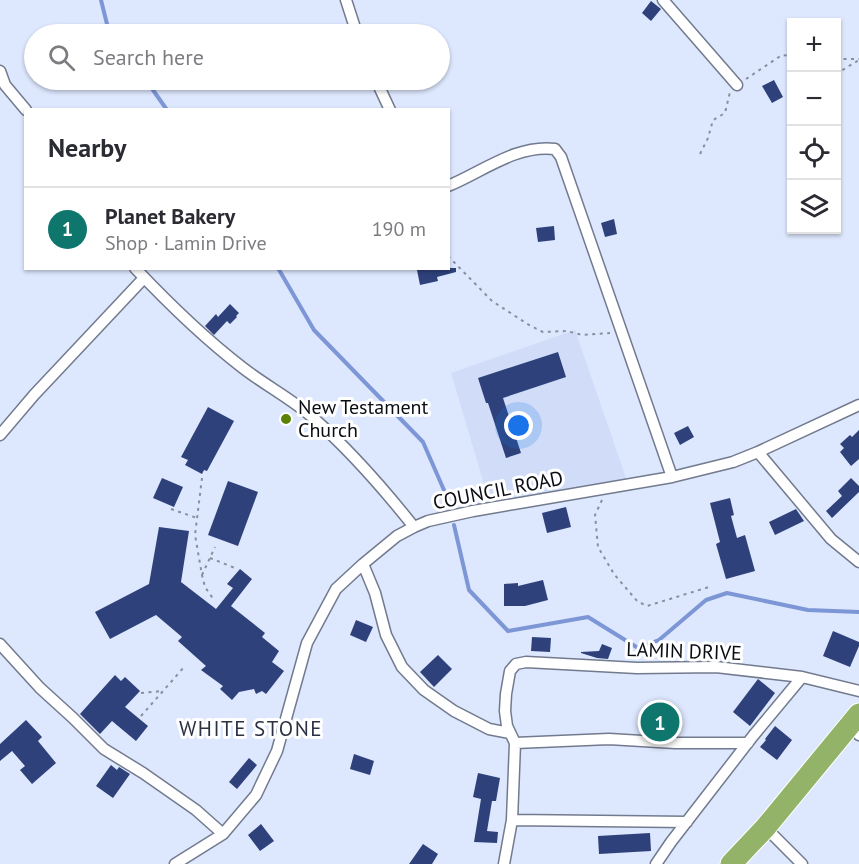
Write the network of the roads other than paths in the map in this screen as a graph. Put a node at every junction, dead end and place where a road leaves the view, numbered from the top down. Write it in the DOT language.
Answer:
graph roads {
  1 [pos="346,0"];
  2 [pos="663,0"];
  3 [pos="354,24"];
  4 [pos="0,71"];
  5 [pos="738,85"];
  6 [pos="381,90"];
  7 [pos="24,108"];
  8 [pos="389,108"];
  9 [pos="450,185"];
  10 [pos="137,270"];
  11 [pos="144,278"];
  12 [pos="859,405"];
  13 [pos="0,435"];
  14 [pos="758,452"];
  15 [pos="672,477"];
  16 [pos="414,527"];
  17 [pos="859,562"];
  18 [pos="363,564"];
  19 [pos="0,644"];
  20 [pos="802,677"];
  21 [pos="859,691"];
  22 [pos="859,728"];
  23 [pos="513,738"];
  24 [pos="748,743"];
  25 [pos="512,820"];
  26 [pos="687,822"];
  27 [pos="223,834"];
  28 [pos="773,835"];
  29 [pos="175,864"];
  30 [pos="504,864"];
  31 [pos="656,864"];
  32 [pos="730,864"];
  33 [pos="746,864"];
  34 [pos="801,864"];
  1 -- 3 [label="street"];
  2 -- 5 [label="street"];
  4 -- 7 [label="street"];
  6 -- 8 [label="street"];
  9 -- 15 [label="street"];
  10 -- 11 [label="street"];
  11 -- 13 [label="street"];
  11 -- 16 [label="street"];
  12 -- 14 [label="street, COUNCIL ROAD"];
  14 -- 15 [label="street, COUNCIL ROAD"];
  14 -- 17 [label="street"];
  15 -- 16 [label="street, COUNCIL ROAD"];
  16 -- 18 [label="street, COUNCIL ROAD"];
  18 -- 23 [label="street"];
  18 -- 27 [label="street, COUNCIL ROAD"];
  19 -- 27 [label="street"];
  20 -- 21 [label="street, LAMIN DRIVE"];
  20 -- 23 [label="street, LAMIN DRIVE"];
  20 -- 24 [label="street"];
  22 -- 28 [label="highway"];
  22 -- 32 [label="highway"];
  23 -- 24 [label="street"];
  23 -- 25 [label="street"];
  24 -- 26 [label="street"];
  25 -- 26 [label="street"];
  25 -- 30 [label="street"];
  26 -- 31 [label="street"];
  27 -- 29 [label="street, COUNCIL ROAD"];
  28 -- 33 [label="highway"];
  28 -- 34 [label="street"];
}
